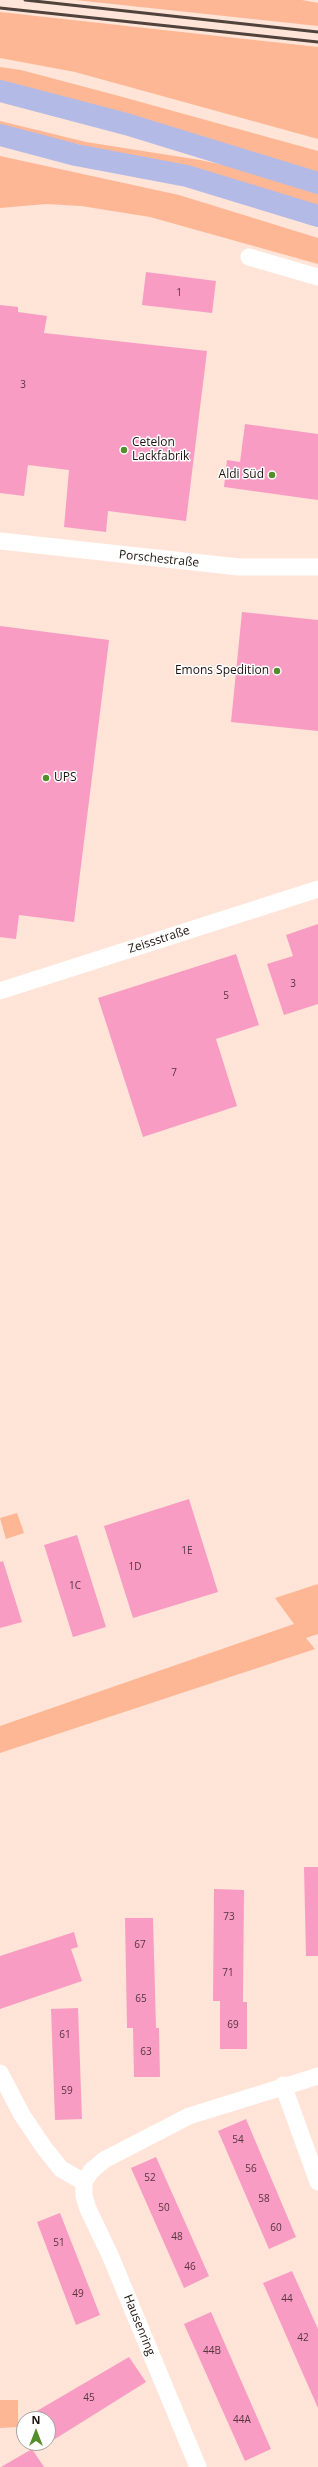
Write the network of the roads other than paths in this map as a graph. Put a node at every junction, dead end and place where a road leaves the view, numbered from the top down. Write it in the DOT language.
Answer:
graph roads {
  1 [pos="0,91"];
  2 [pos="0,135"];
  3 [pos="318,183"];
  4 [pos="318,216"];
  5 [pos="249,257"];
  6 [pos="318,277"];
  7 [pos="0,541"];
  8 [pos="318,567"];
  9 [pos="318,889"];
  10 [pos="0,991"];
  11 [pos="0,2073"];
  12 [pos="318,2076"];
  13 [pos="283,2085"];
  14 [pos="84,2182"];
  15 [pos="318,2182"];
  16 [pos="198,2467"];
  1 -- 3 [label="main road"];
  2 -- 4 [label="main road"];
  5 -- 6 [label="street"];
  7 -- 8 [label="street, Porschestraße"];
  9 -- 10 [label="street, Zeissstraße"];
  11 -- 14 [label="street"];
  12 -- 13 [label="street"];
  13 -- 14 [label="street"];
  13 -- 15 [label="street"];
  14 -- 16 [label="street, Hausenring"];
}
